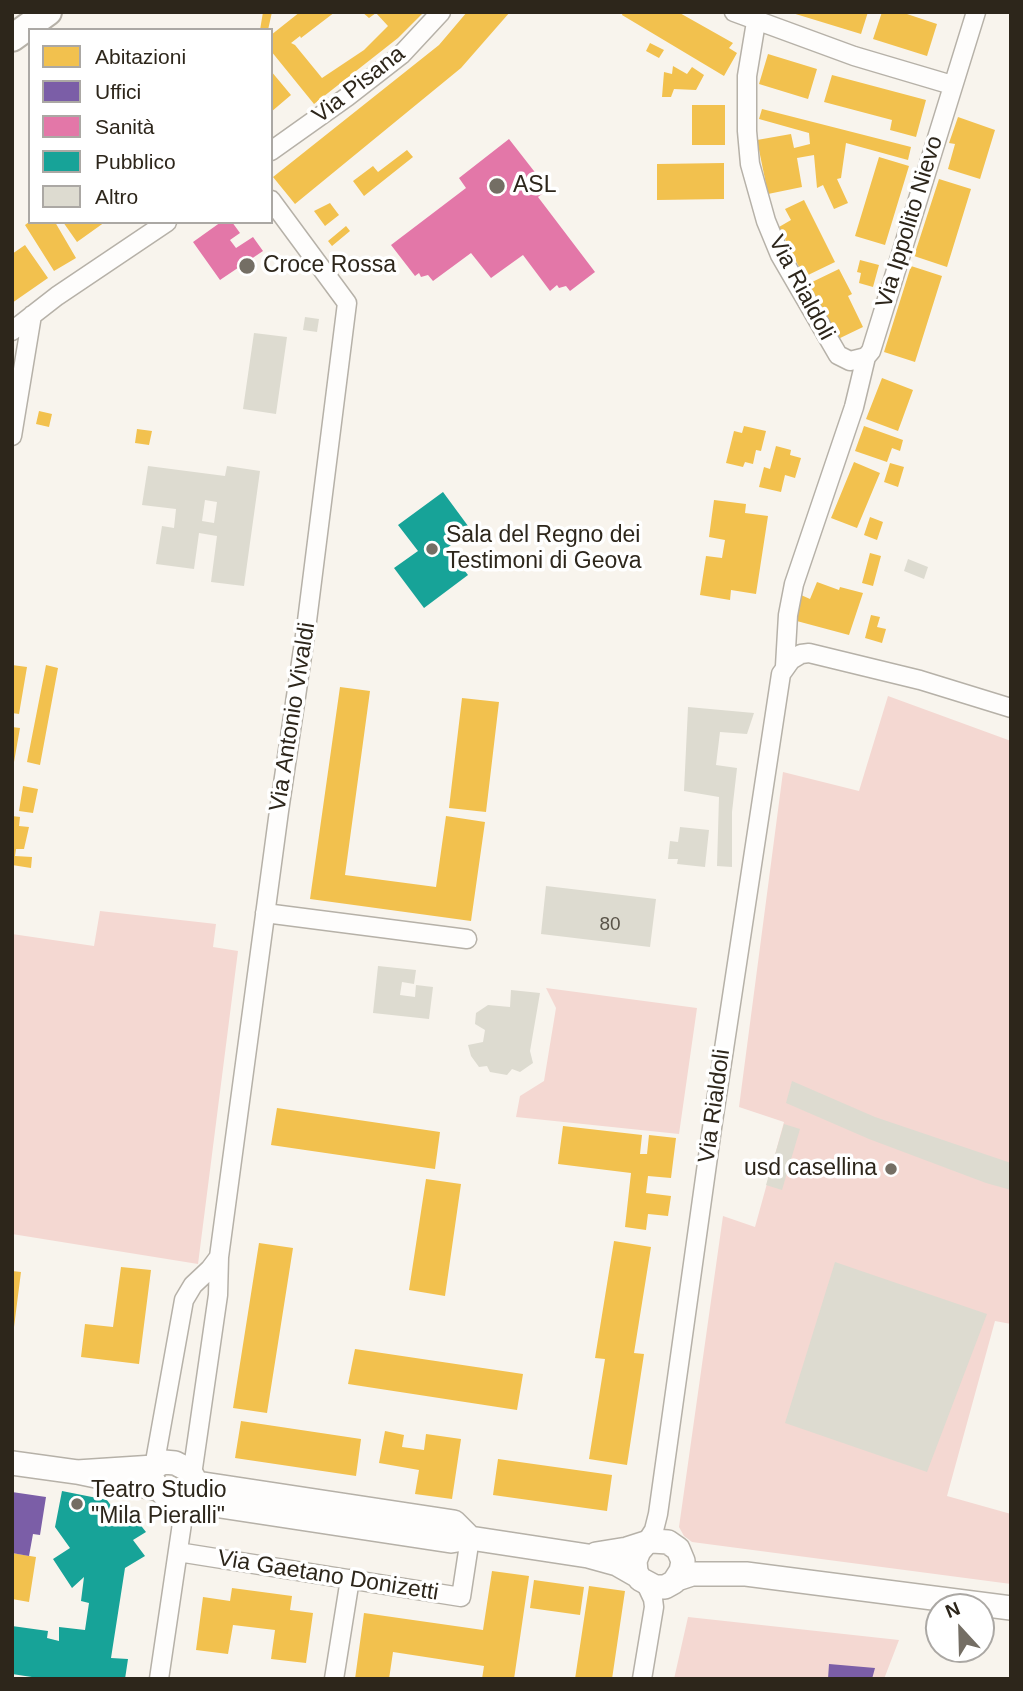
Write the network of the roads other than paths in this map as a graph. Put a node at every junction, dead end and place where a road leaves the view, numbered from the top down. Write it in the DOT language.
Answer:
graph roads {
  1 [pos="48,12"];
  2 [pos="441,12"];
  3 [pos="734,12"];
  4 [pos="976,12"];
  5 [pos="755,22"];
  6 [pos="12,38"];
  7 [pos="952,85"];
  8 [pos="273,149"];
  9 [pos="273,203"];
  10 [pos="164,224"];
  11 [pos="32,315"];
  12 [pos="12,331"];
  13 [pos="866,357"];
  14 [pos="17,374"];
  15 [pos="12,436"];
  16 [pos="785,666"];
  17 [pos="1011,708"];
  18 [pos="265,913"];
  19 [pos="467,939"];
  20 [pos="219,1257"];
  21 [pos="203,1276"];
  22 [pos="218,1295"];
  23 [pos="12,1463"];
  24 [pos="156,1478"];
  25 [pos="192,1491"];
  26 [pos="470,1538"];
  27 [pos="645,1544"];
  28 [pos="178,1552"];
  29 [pos="680,1552"];
  30 [pos="588,1556"];
  31 [pos="746,1574"];
  32 [pos="350,1579"];
  33 [pos="677,1579"];
  34 [pos="642,1580"];
  35 [pos="1011,1599"];
  36 [pos="1000,1607"];
  37 [pos="159,1679"];
  38 [pos="334,1679"];
  39 [pos="642,1679"];
  1 -- 6 [label="main road"];
  2 -- 8 [label="street, Via Pisana"];
  3 -- 5 [label="street"];
  4 -- 7 [label="street, Via Ippolito Nievo"];
  5 -- 7 [label="street"];
  5 -- 13 [label="street, Via Rialdoli"];
  7 -- 13 [label="street, Via Ippolito Nievo"];
  9 -- 18 [label="street, Via Antonio Vivaldi"];
  10 -- 11 [label="street"];
  11 -- 12 [label="street"];
  11 -- 14 [label="street"];
  13 -- 16 [label="street, Via Rialdoli"];
  14 -- 15 [label="street"];
  16 -- 17 [label="street"];
  16 -- 27 [label="street, Via Rialdoli"];
  18 -- 19 [label="street"];
  18 -- 20 [label="street, Via Antonio Vivaldi"];
  20 -- 21 [label="street"];
  20 -- 22 [label="street, Via Antonio Vivaldi"];
  21 -- 22 [label="street"];
  21 -- 24 [label="street"];
  22 -- 25 [label="street, Via Antonio Vivaldi"];
  23 -- 24 [label="street"];
  24 -- 25 [label="street"];
  24 -- 25 [label="street"];
  25 -- 26 [label="street"];
  25 -- 28 [label="street, Via Antonio Vivaldi"];
  26 -- 30 [label="street"];
  26 -- 32 [label="street, Via Gaetano Donizetti"];
  27 -- 29 [label="street"];
  27 -- 30 [label="street"];
  27 -- 34 [label="street, Via Rialdoli"];
  28 -- 32 [label="street, Via Gaetano Donizetti"];
  28 -- 37 [label="street, Via Antonio Vivaldi"];
  29 -- 31 [label="street"];
  29 -- 33 [label="street"];
  30 -- 34 [label="street"];
  31 -- 33 [label="street"];
  31 -- 36 [label="street"];
  32 -- 38 [label="street"];
  33 -- 34 [label="street"];
  34 -- 39 [label="street, Via Rialdoli"];
  35 -- 36 [label="street"];
}
